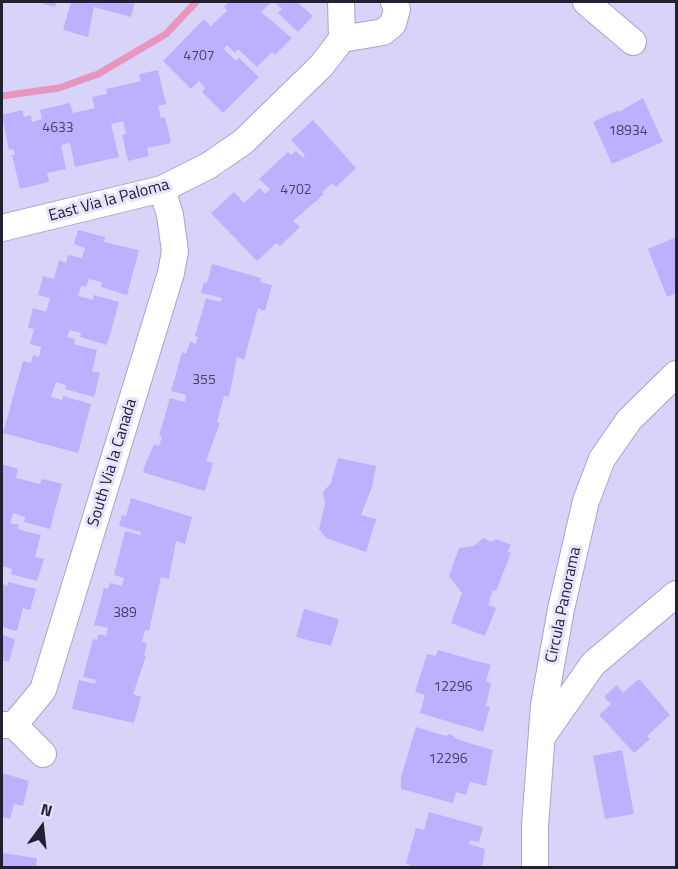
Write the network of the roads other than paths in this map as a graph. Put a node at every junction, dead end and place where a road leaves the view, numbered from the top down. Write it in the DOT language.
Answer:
graph roads {
  1 [pos="341,2"];
  2 [pos="394,2"];
  3 [pos="586,2"];
  4 [pos="342,39"];
  5 [pos="633,42"];
  6 [pos="162,189"];
  7 [pos="2,228"];
  8 [pos="676,374"];
  9 [pos="676,594"];
  10 [pos="8,725"];
  11 [pos="541,738"];
  12 [pos="43,753"];
  13 [pos="536,867"];
  1 -- 4 [label="street"];
  2 -- 4 [label="street"];
  3 -- 5 [label="street"];
  4 -- 6 [label="street, East Via la Paloma"];
  6 -- 7 [label="street, East Via la Paloma"];
  6 -- 10 [label="street, South Via la Canada"];
  8 -- 11 [label="street, Circula Panorama"];
  9 -- 11 [label="street"];
  10 -- 12 [label="street"];
  11 -- 13 [label="street, Circula Panorama"];
}
